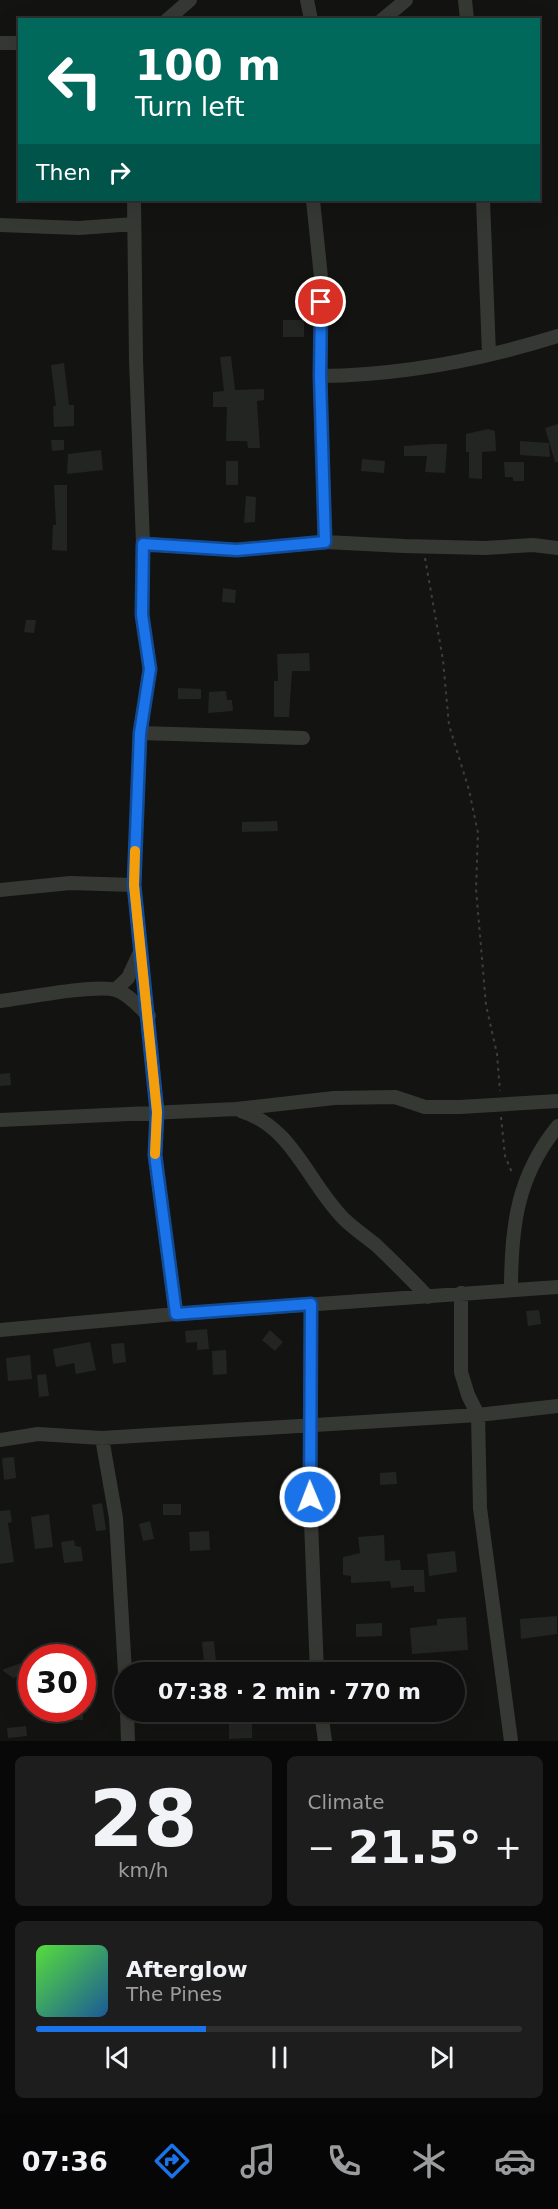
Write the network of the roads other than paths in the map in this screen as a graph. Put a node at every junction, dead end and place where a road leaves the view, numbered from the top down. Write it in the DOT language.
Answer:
graph roads {
  1 [pos="190,0"];
  2 [pos="307,0"];
  3 [pos="406,0"];
  4 [pos="465,0"];
  5 [pos="168,18"];
  6 [pos="311,18"];
  7 [pos="384,18"];
  8 [pos="467,18"];
  9 [pos="0,43"];
  10 [pos="18,43"];
  11 [pos="134,201"];
  12 [pos="313,201"];
  13 [pos="483,201"];
  14 [pos="134,224"];
  15 [pos="0,225"];
  16 [pos="558,336"];
  17 [pos="489,354"];
  18 [pos="320,376"];
  19 [pos="325,542"];
  20 [pos="143,544"];
  21 [pos="558,548"];
  22 [pos="140,733"];
  23 [pos="303,738"];
  24 [pos="134,885"];
  25 [pos="0,890"];
  26 [pos="141,950"];
  27 [pos="115,990"];
  28 [pos="0,1001"];
  29 [pos="148,1016"];
  30 [pos="558,1101"];
  31 [pos="236,1109"];
  32 [pos="157,1112"];
  33 [pos="0,1120"];
  34 [pos="558,1126"];
  35 [pos="558,1287"];
  36 [pos="511,1290"];
  37 [pos="460,1293"];
  38 [pos="428,1297"];
  39 [pos="311,1304"];
  40 [pos="176,1314"];
  41 [pos="0,1330"];
  42 [pos="558,1406"];
  43 [pos="478,1415"];
  44 [pos="309,1425"];
  45 [pos="102,1438"];
  46 [pos="0,1440"];
  47 [pos="124,1662"];
  48 [pos="317,1662"];
  49 [pos="128,1722"];
  50 [pos="322,1722"];
  51 [pos="129,1741"];
  52 [pos="325,1741"];
  53 [pos="511,1741"];
  1 -- 5 [label="street"];
  2 -- 6 [label="street"];
  3 -- 7 [label="street"];
  4 -- 8 [label="street"];
  9 -- 10 [label="street"];
  11 -- 14 [label="street"];
  12 -- 18 [label="street"];
  13 -- 17 [label="street"];
  14 -- 15 [label="street"];
  14 -- 20 [label="street"];
  16 -- 17 [label="street"];
  17 -- 18 [label="street"];
  18 -- 19 [label="street"];
  19 -- 20 [label="street"];
  19 -- 21 [label="street"];
  20 -- 22 [label="street"];
  22 -- 23 [label="street"];
  22 -- 24 [label="street"];
  24 -- 25 [label="street"];
  24 -- 26 [label="street"];
  26 -- 27 [label="street"];
  26 -- 29 [label="street"];
  27 -- 28 [label="street"];
  27 -- 29 [label="street"];
  29 -- 32 [label="street"];
  30 -- 31 [label="street"];
  31 -- 32 [label="street"];
  31 -- 38 [label="street"];
  32 -- 33 [label="street"];
  32 -- 40 [label="street"];
  34 -- 36 [label="street"];
  35 -- 36 [label="street"];
  36 -- 37 [label="street"];
  37 -- 38 [label="street"];
  37 -- 43 [label="street"];
  38 -- 39 [label="street"];
  39 -- 40 [label="street"];
  39 -- 44 [label="street"];
  40 -- 41 [label="street"];
  42 -- 43 [label="street"];
  43 -- 44 [label="street"];
  43 -- 53 [label="street"];
  44 -- 45 [label="street"];
  44 -- 48 [label="street"];
  45 -- 46 [label="street"];
  45 -- 47 [label="street"];
  49 -- 51 [label="street"];
  50 -- 52 [label="street"];
}
